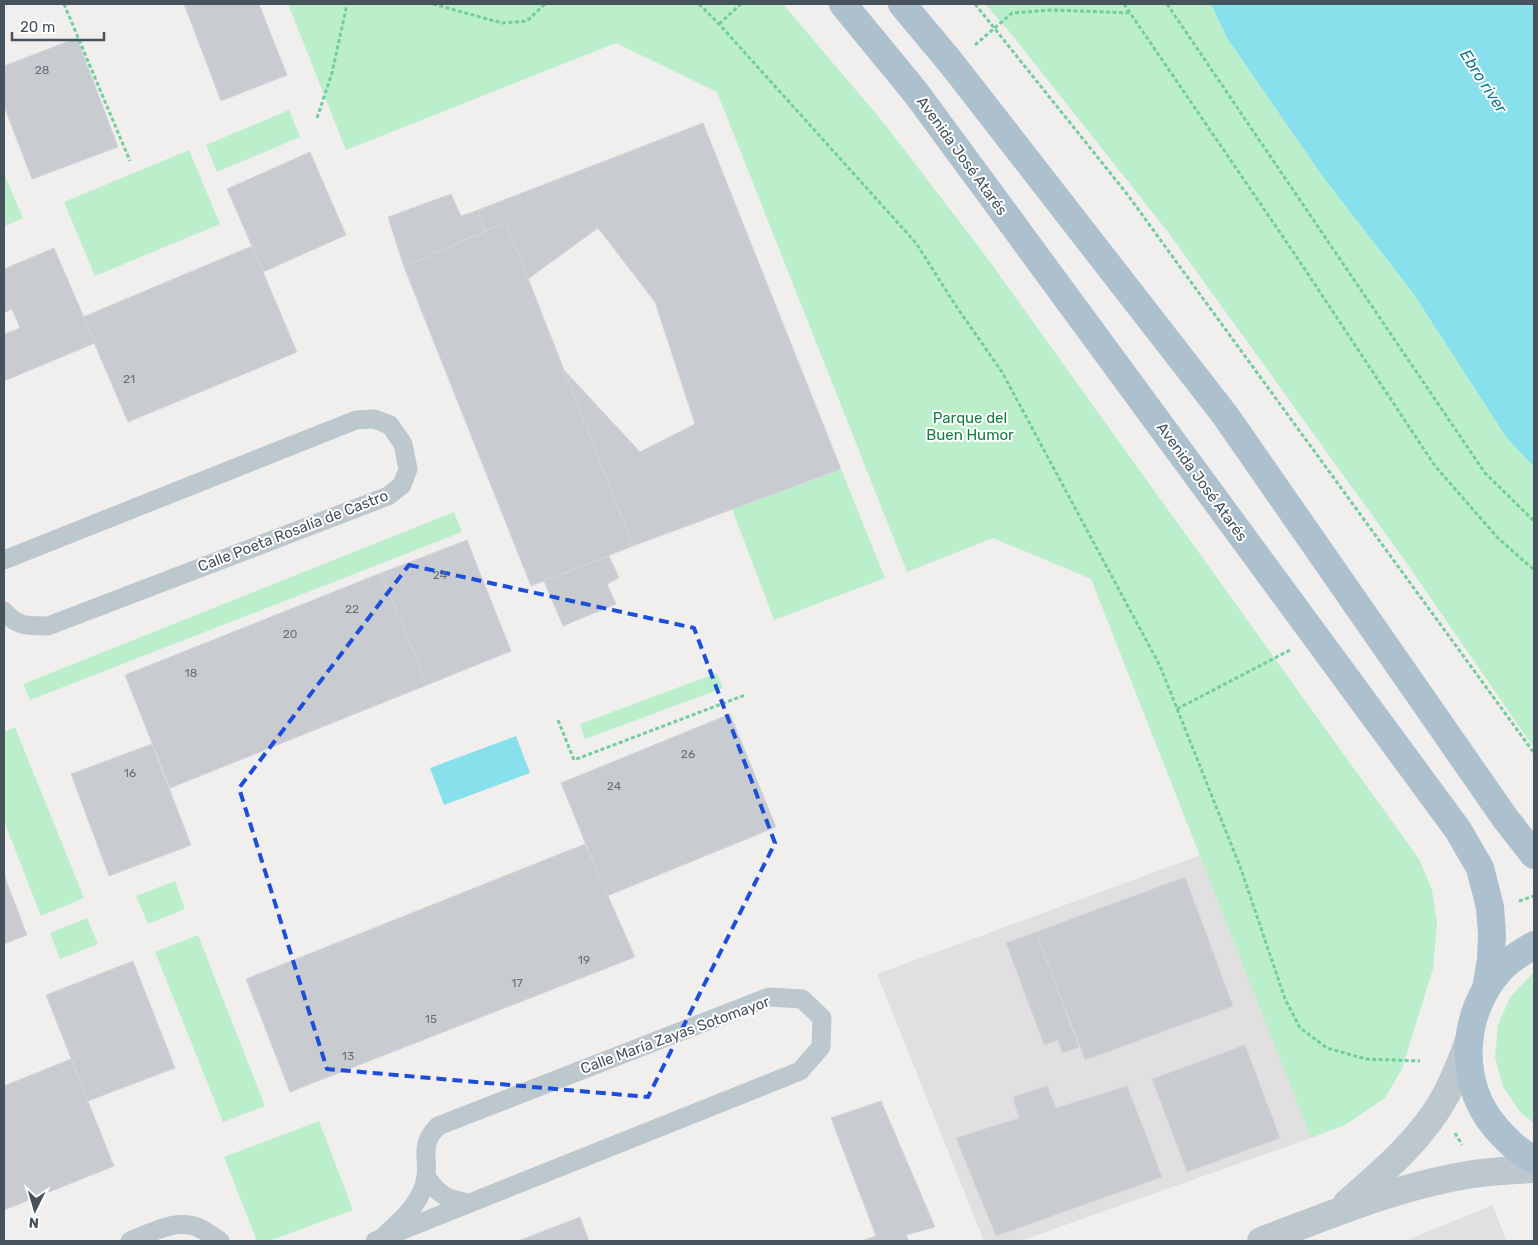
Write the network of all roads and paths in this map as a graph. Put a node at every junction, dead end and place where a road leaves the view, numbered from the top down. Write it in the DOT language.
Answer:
graph roads {
  1 [pos="64,4"];
  2 [pos="347,4"];
  3 [pos="433,4"];
  4 [pos="545,4"];
  5 [pos="699,4"];
  6 [pos="741,4"];
  7 [pos="844,4"];
  8 [pos="902,4"];
  9 [pos="975,4"];
  10 [pos="1124,4"];
  11 [pos="1167,4"];
  12 [pos="1130,13"];
  13 [pos="719,24"];
  14 [pos="995,28"];
  15 [pos="952,64"];
  16 [pos="317,118"];
  17 [pos="130,161"];
  18 [pos="1534,521"];
  19 [pos="11,557"];
  20 [pos="1534,570"];
  21 [pos="4,578"];
  22 [pos="4,611"];
  23 [pos="1290,650"];
  24 [pos="745,695"];
  25 [pos="1177,709"];
  26 [pos="558,720"];
  27 [pos="1534,753"];
  28 [pos="1534,855"];
  29 [pos="1534,896"];
  30 [pos="1514,903"];
  31 [pos="1534,945"];
  32 [pos="1486,989"];
  33 [pos="1468,1043"];
  34 [pos="1420,1061"];
  35 [pos="1450,1125"];
  36 [pos="1465,1150"];
  37 [pos="1534,1159"];
  38 [pos="1534,1169"];
  39 [pos="426,1177"];
  40 [pos="469,1204"];
  41 [pos="1336,1212"];
  42 [pos="207,1236"];
  43 [pos="378,1240"];
  44 [pos="130,1241"];
  45 [pos="220,1241"];
  46 [pos="1261,1241"];
  1 -- 17 [label="path"];
  2 -- 16 [label="path"];
  3 -- 4 [label="path"];
  5 -- 13 [label="path"];
  6 -- 13 [label="path"];
  7 -- 32 [label="main road, Avenida José Atarés"];
  8 -- 15 [label="main road"];
  9 -- 14 [label="path"];
  10 -- 12 [label="path"];
  11 -- 18 [label="path"];
  12 -- 14 [label="path"];
  12 -- 20 [label="path"];
  13 -- 25 [label="path"];
  14 -- 15 [label="path"];
  14 -- 27 [label="path"];
  15 -- 28 [label="main road"];
  19 -- 21 [label="lane, Calle Poeta Rosalía de Castro"];
  19 -- 22 [label="lane, Calle Poeta Rosalía de Castro"];
  23 -- 25 [label="path"];
  24 -- 26 [label="path"];
  25 -- 34 [label="path"];
  29 -- 30 [label="path"];
  31 -- 32 [label="main road"];
  32 -- 33 [label="main road"];
  33 -- 37 [label="main road"];
  33 -- 41 [label="street"];
  35 -- 36 [label="path"];
  38 -- 41 [label="street"];
  39 -- 40 [label="lane"];
  39 -- 40 [label="lane, Calle María Zayas Sotomayor"];
  39 -- 43 [label="lane, Calle María Zayas Sotomayor"];
  40 -- 43 [label="lane, Calle María Zayas Sotomayor"];
  41 -- 46 [label="street"];
  42 -- 44 [label="lane"];
  42 -- 45 [label="lane"];
}
